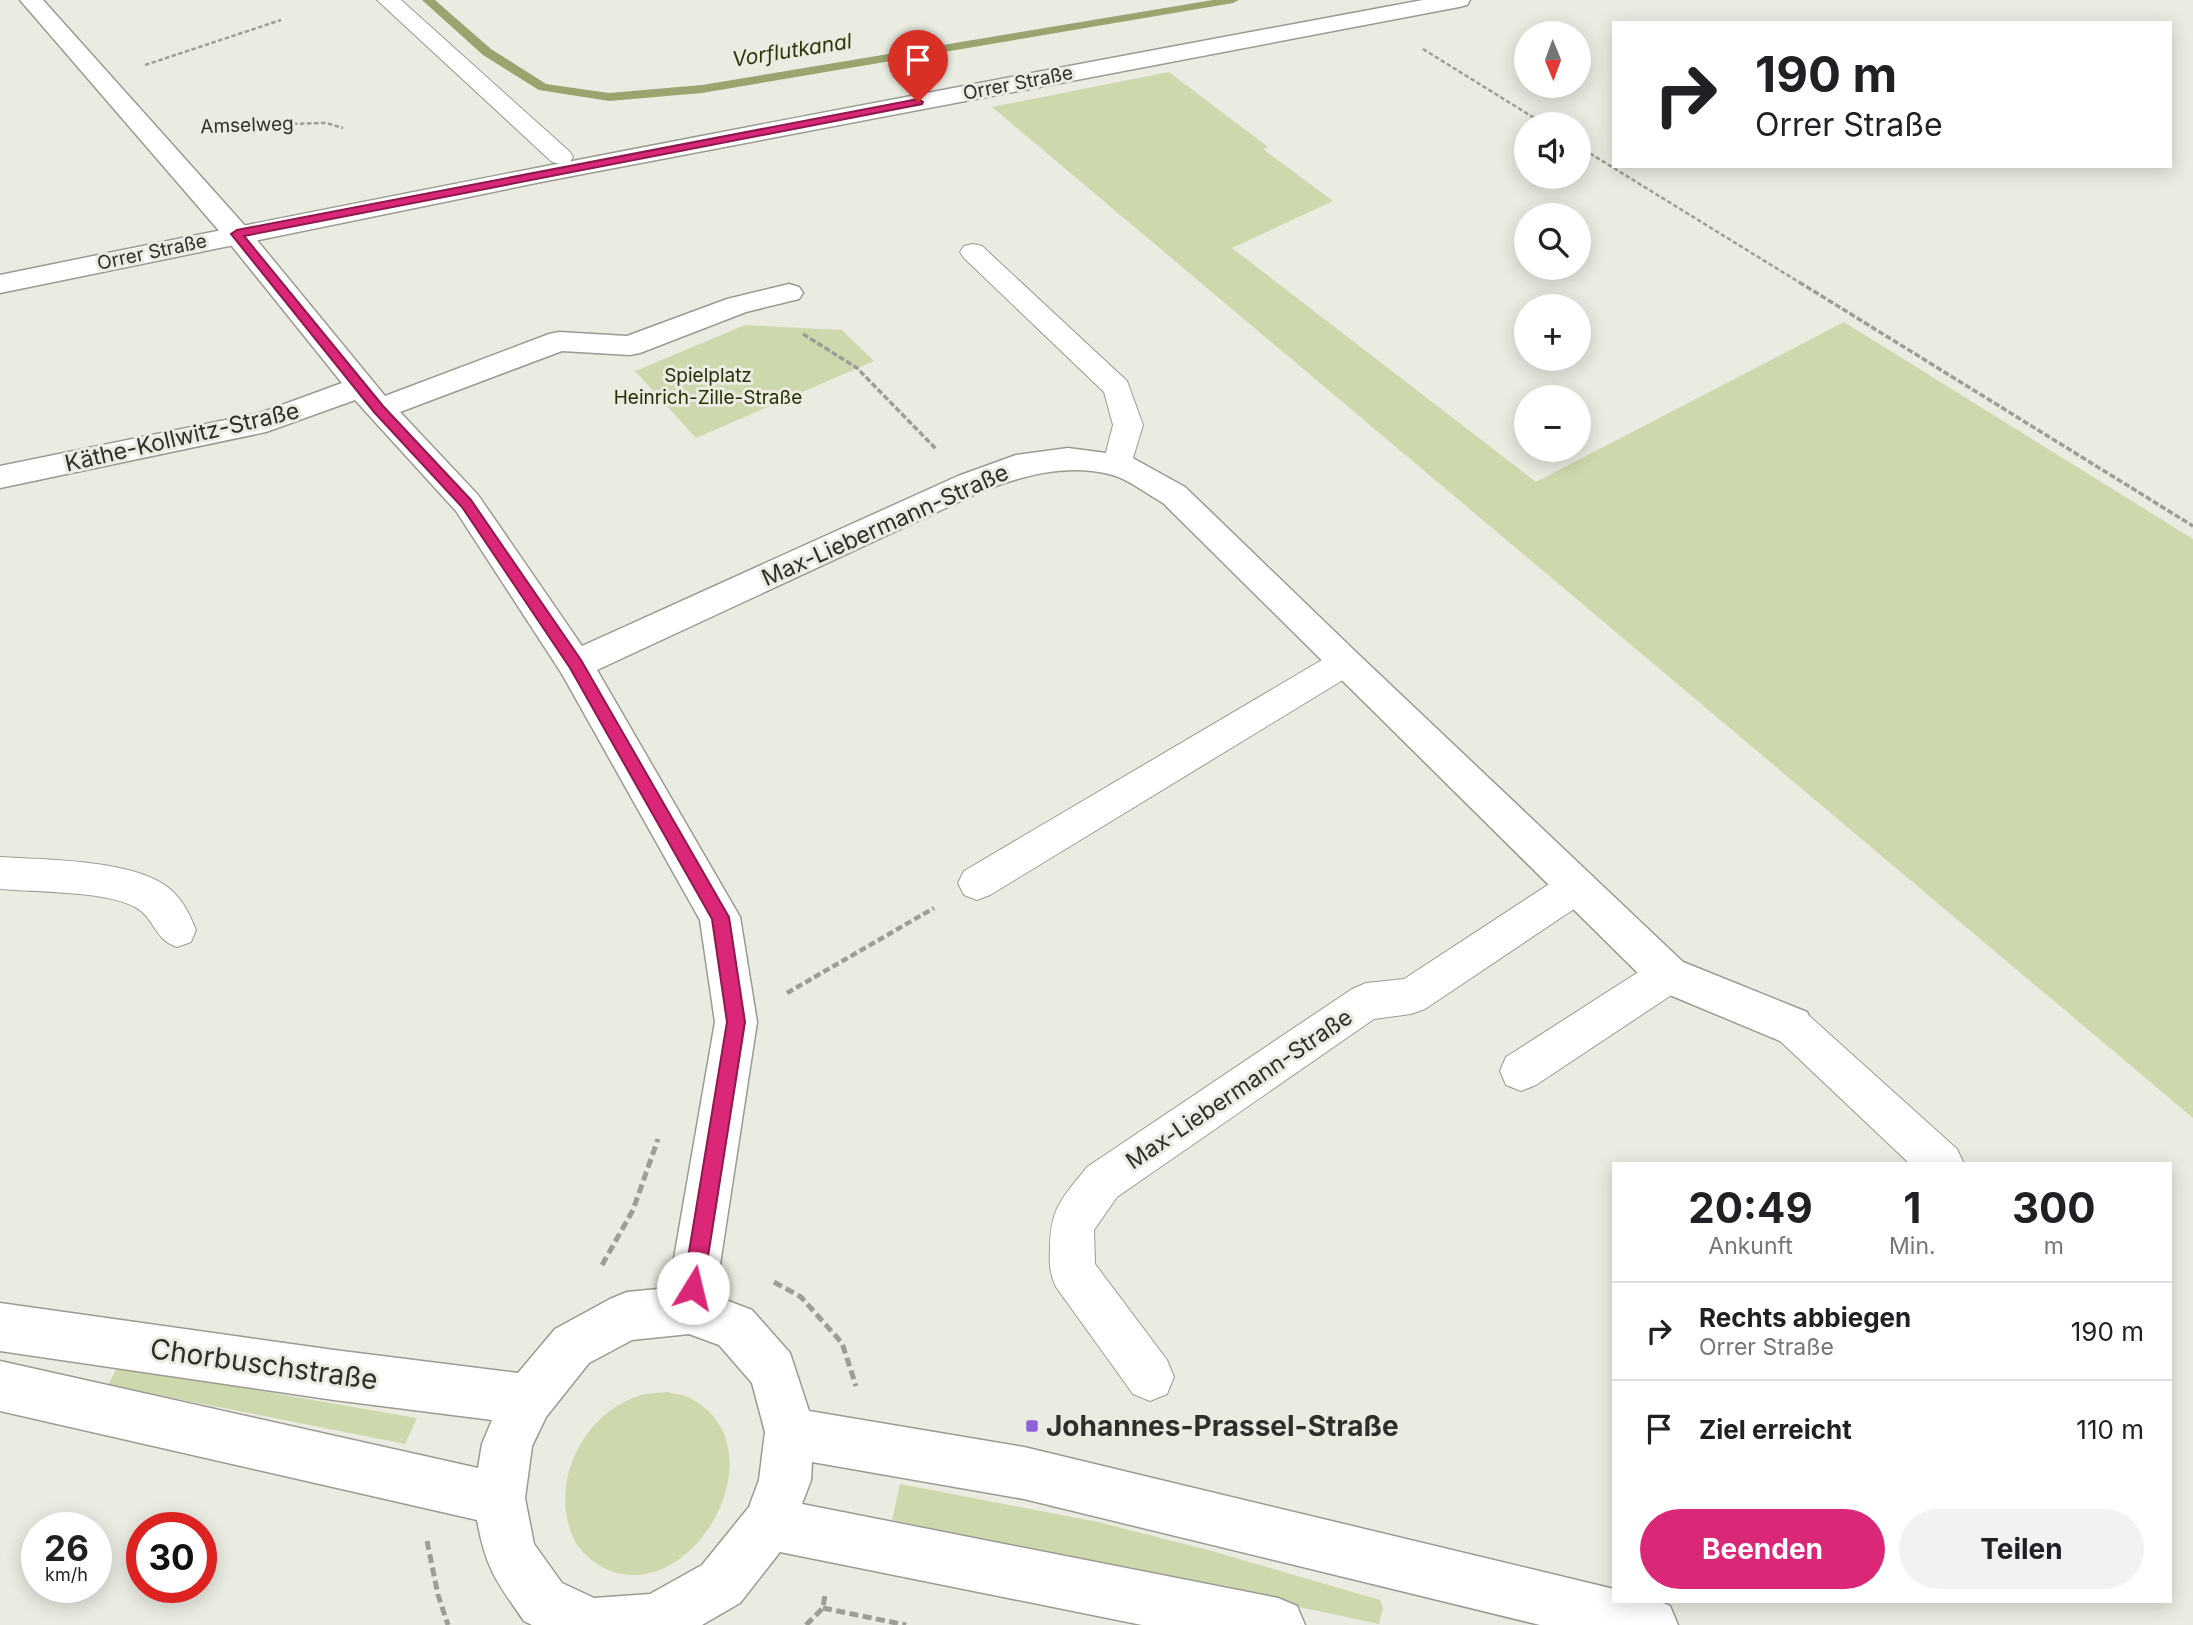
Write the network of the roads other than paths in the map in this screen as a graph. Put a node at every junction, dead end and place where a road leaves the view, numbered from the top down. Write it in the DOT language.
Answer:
graph roads {
  1 [pos="31,0"];
  2 [pos="388,0"];
  3 [pos="1459,0"];
  4 [pos="561,157"];
  5 [pos="237,234"];
  6 [pos="973,252"];
  7 [pos="0,284"];
  8 [pos="789,293"];
  9 [pos="370,398"];
  10 [pos="1118,464"];
  11 [pos="0,477"];
  12 [pos="1344,663"];
  13 [pos="575,664"];
  14 [pos="0,873"];
  15 [pos="977,883"];
  16 [pos="1576,887"];
  17 [pos="177,930"];
  18 [pos="1668,975"];
  19 [pos="1792,1026"];
  20 [pos="1521,1071"];
  21 [pos="1939,1162"];
  22 [pos="689,1310"];
  23 [pos="0,1327"];
  24 [pos="1150,1377"];
  25 [pos="0,1386"];
  26 [pos="528,1399"];
  27 [pos="790,1432"];
  28 [pos="499,1498"];
  29 [pos="769,1524"];
  30 [pos="592,1625"];
  31 [pos="1279,1625"];
  32 [pos="1651,1625"];
  1 -- 5 [label="street"];
  2 -- 4 [label="lane"];
  3 -- 5 [label="street, Orrer Straße"];
  5 -- 7 [label="street, Orrer Straße"];
  5 -- 9 [label="street"];
  6 -- 10 [label="lane"];
  8 -- 9 [label="street, Käthe-Kollwitz-Straße"];
  9 -- 11 [label="street, Käthe-Kollwitz-Straße"];
  9 -- 13 [label="street"];
  10 -- 12 [label="street, Max-Liebermann-Straße"];
  10 -- 13 [label="street, Max-Liebermann-Straße"];
  12 -- 15 [label="lane"];
  12 -- 16 [label="street, Max-Liebermann-Straße"];
  13 -- 22 [label="street"];
  14 -- 17 [label="lane"];
  16 -- 18 [label="street, Max-Liebermann-Straße"];
  16 -- 24 [label="lane, Max-Liebermann-Straße"];
  18 -- 19 [label="street, Max-Liebermann-Straße"];
  18 -- 20 [label="lane"];
  19 -- 21 [label="lane, Max-Liebermann-Straße"];
  22 -- 26 [label="street"];
  22 -- 27 [label="street"];
  23 -- 26 [label="street, Chorbuschstraße"];
  25 -- 28 [label="street"];
  26 -- 28 [label="street"];
  27 -- 29 [label="street"];
  27 -- 32 [label="street"];
  28 -- 30 [label="street"];
  29 -- 30 [label="street"];
  29 -- 31 [label="street"];
}
